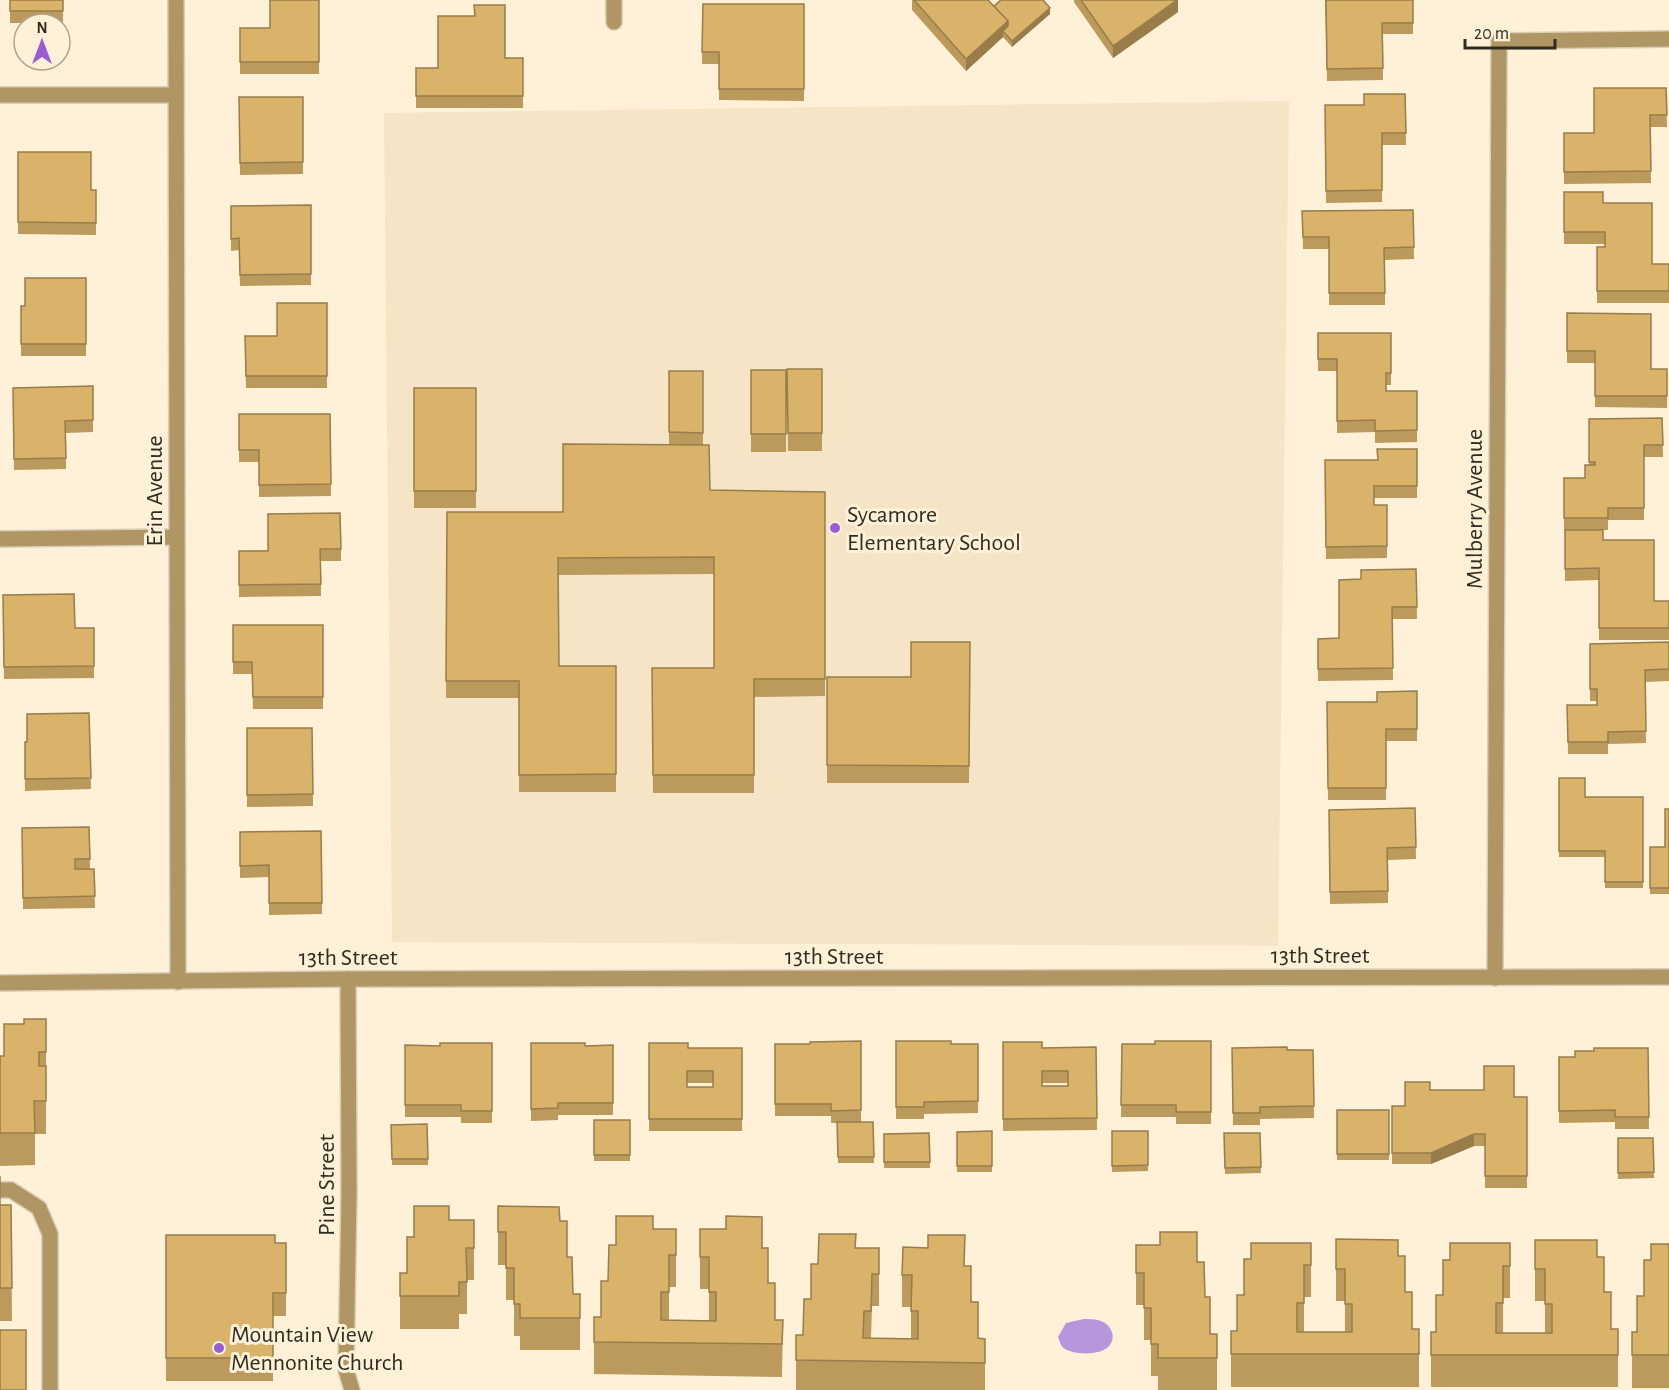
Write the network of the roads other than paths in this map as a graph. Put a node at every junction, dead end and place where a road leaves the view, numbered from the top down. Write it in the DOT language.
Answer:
graph roads {
  1 [pos="176,0"];
  2 [pos="614,0"];
  3 [pos="614,22"];
  4 [pos="1669,39"];
  5 [pos="0,95"];
  6 [pos="176,95"];
  7 [pos="176,537"];
  8 [pos="0,539"];
  9 [pos="1669,977"];
  10 [pos="1495,978"];
  11 [pos="348,979"];
  12 [pos="178,982"];
  13 [pos="0,983"];
  14 [pos="0,1190"];
  15 [pos="50,1390"];
  16 [pos="352,1390"];
  1 -- 6 [label="street, Erin Avenue"];
  2 -- 3 [label="street"];
  4 -- 10 [label="street, Mulberry Avenue"];
  5 -- 6 [label="street"];
  6 -- 7 [label="street, Erin Avenue"];
  7 -- 8 [label="street"];
  7 -- 12 [label="street, Erin Avenue"];
  9 -- 10 [label="street, 13th Street"];
  10 -- 11 [label="street, 13th Street"];
  11 -- 12 [label="street, 13th Street"];
  11 -- 16 [label="street, Pine Street"];
  12 -- 13 [label="street, 13th Street"];
  14 -- 15 [label="street"];
}
